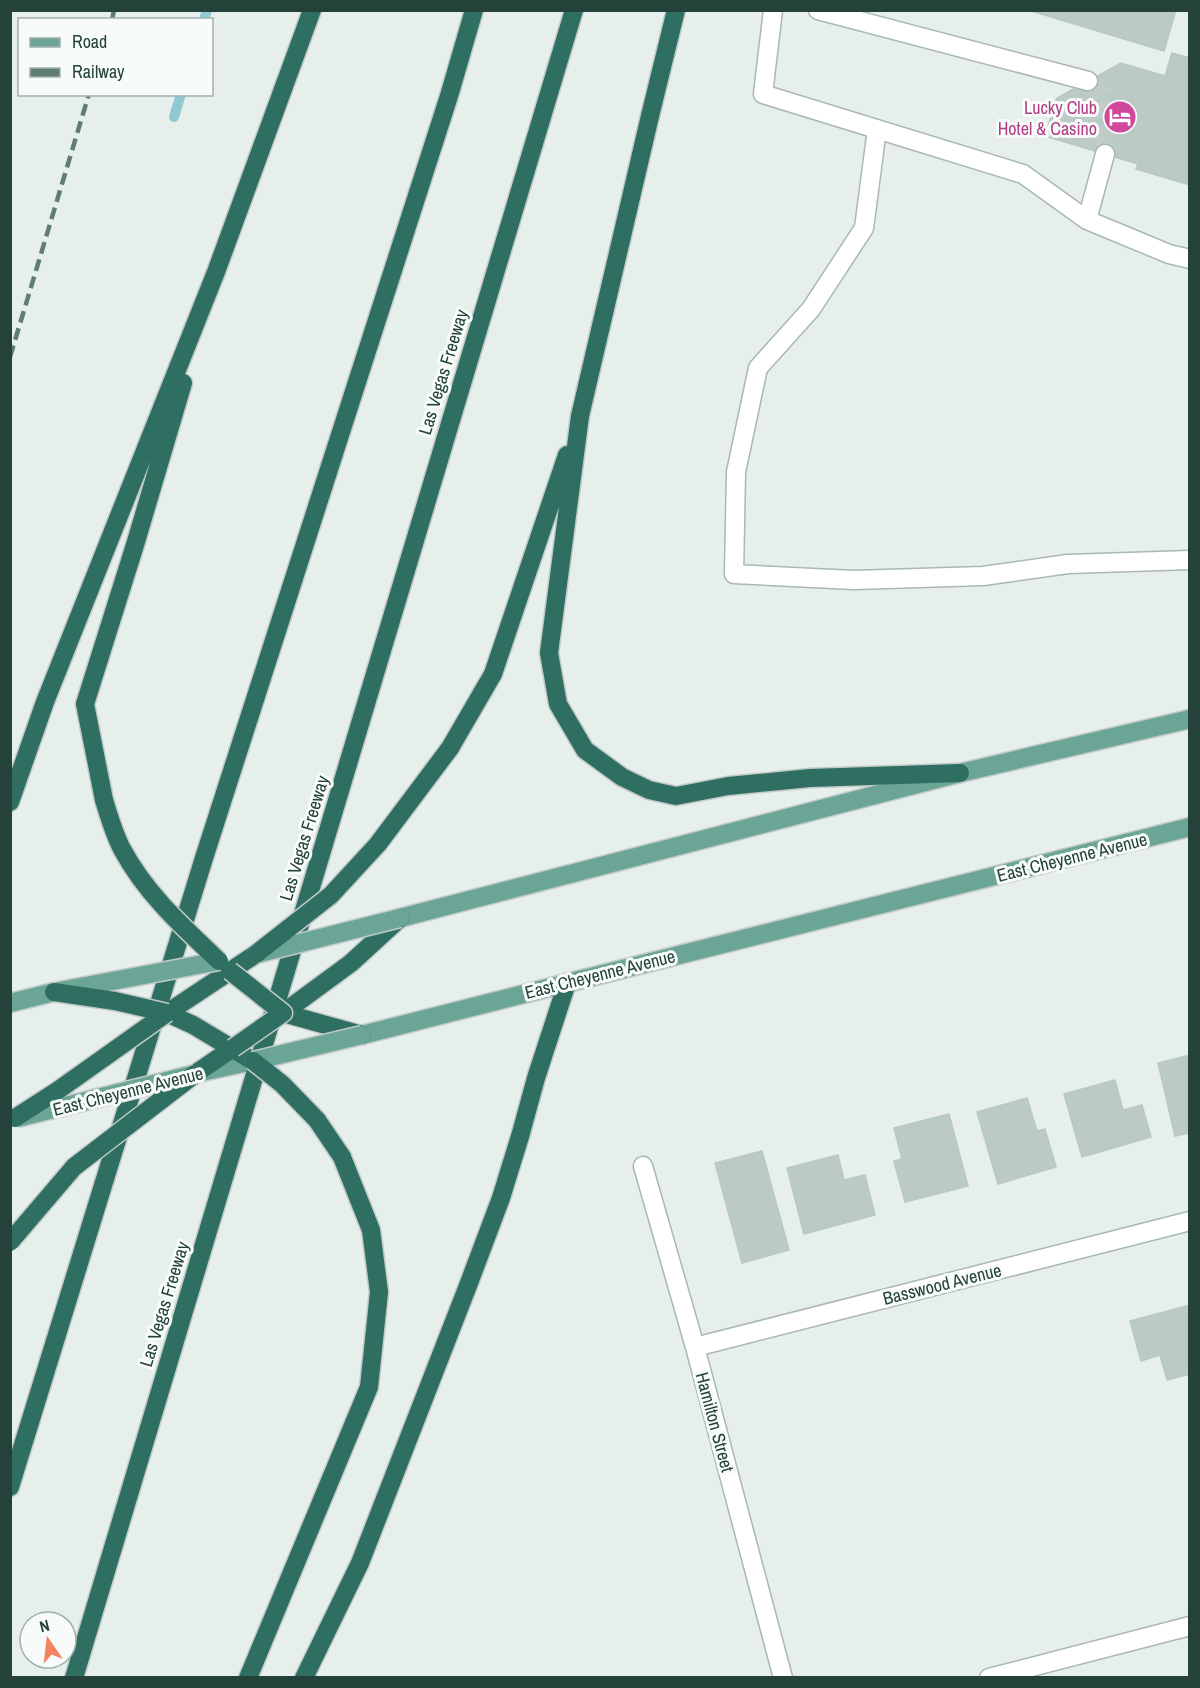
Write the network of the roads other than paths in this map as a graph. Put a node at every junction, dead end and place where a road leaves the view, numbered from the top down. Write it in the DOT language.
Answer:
graph roads {
  1 [pos="312,10"];
  2 [pos="474,10"];
  3 [pos="574,10"];
  4 [pos="676,10"];
  5 [pos="773,10"];
  6 [pos="818,10"];
  7 [pos="1088,81"];
  8 [pos="877,129"];
  9 [pos="1105,154"];
  10 [pos="1086,220"];
  11 [pos="1190,259"];
  12 [pos="216,272"];
  13 [pos="580,416"];
  14 [pos="1190,560"];
  15 [pos="1190,719"];
  16 [pos="960,773"];
  17 [pos="10,802"];
  18 [pos="1190,827"];
  19 [pos="400,918"];
  20 [pos="256,954"];
  21 [pos="225,966"];
  22 [pos="567,983"];
  23 [pos="54,992"];
  24 [pos="10,1003"];
  25 [pos="283,1012"];
  26 [pos="167,1013"];
  27 [pos="362,1035"];
  28 [pos="233,1048"];
  29 [pos="253,1061"];
  30 [pos="195,1074"];
  31 [pos="13,1119"];
  32 [pos="644,1166"];
  33 [pos="1190,1221"];
  34 [pos="10,1242"];
  35 [pos="694,1347"];
  36 [pos="10,1487"];
  37 [pos="1190,1626"];
  38 [pos="74,1677"];
  39 [pos="248,1677"];
  40 [pos="304,1677"];
  41 [pos="783,1677"];
  42 [pos="989,1677"];
  1 -- 12 [label="highway"];
  2 -- 36 [label="highway"];
  3 -- 38 [label="highway, Las Vegas Freeway"];
  4 -- 13 [label="highway"];
  5 -- 8 [label="street"];
  6 -- 7 [label="street"];
  8 -- 10 [label="street"];
  8 -- 14 [label="street"];
  9 -- 10 [label="street"];
  10 -- 11 [label="street"];
  12 -- 17 [label="highway"];
  12 -- 21 [label="highway, bridge"];
  13 -- 16 [label="highway"];
  13 -- 20 [label="highway, bridge"];
  15 -- 16 [label="main road"];
  16 -- 19 [label="main road"];
  18 -- 22 [label="main road, East Cheyenne Avenue"];
  19 -- 20 [label="main road, bridge"];
  19 -- 25 [label="highway"];
  20 -- 21 [label="main road"];
  21 -- 23 [label="main road, bridge"];
  21 -- 25 [label="highway, bridge"];
  21 -- 26 [label="highway"];
  22 -- 27 [label="main road, East Cheyenne Avenue"];
  22 -- 40 [label="highway"];
  23 -- 24 [label="main road"];
  23 -- 26 [label="highway, bridge"];
  25 -- 27 [label="highway"];
  25 -- 28 [label="highway, bridge"];
  26 -- 28 [label="highway"];
  26 -- 31 [label="highway, bridge"];
  27 -- 29 [label="main road, East Cheyenne Avenue, bridge"];
  28 -- 29 [label="highway"];
  28 -- 30 [label="highway"];
  29 -- 30 [label="main road, East Cheyenne Avenue"];
  29 -- 39 [label="highway, bridge"];
  30 -- 31 [label="main road, East Cheyenne Avenue, bridge"];
  30 -- 34 [label="highway, bridge"];
  32 -- 35 [label="street, Hamilton Street"];
  33 -- 35 [label="street, Basswood Avenue"];
  35 -- 41 [label="street, Hamilton Street"];
  37 -- 42 [label="street"];
}
